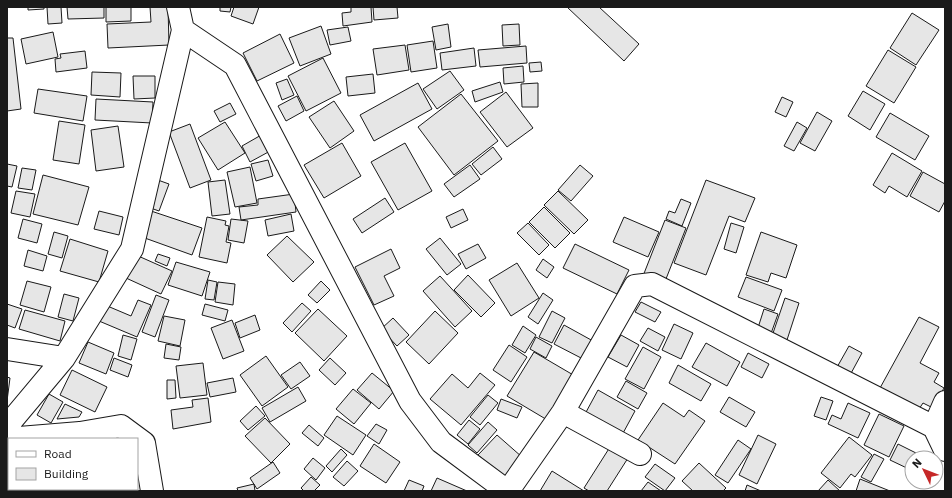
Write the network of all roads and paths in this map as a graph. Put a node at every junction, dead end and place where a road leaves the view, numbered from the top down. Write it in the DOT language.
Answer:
graph roads {
  1 [pos="178,7"];
  2 [pos="183,30"];
  3 [pos="7,349"];
  4 [pos="64,358"];
  5 [pos="945,402"];
  6 [pos="563,412"];
  7 [pos="7,426"];
  8 [pos="934,427"];
  9 [pos="7,438"];
  10 [pos="137,438"];
  11 [pos="138,439"];
  12 [pos="945,450"];
  13 [pos="640,454"];
  14 [pos="152,491"];
  15 [pos="508,491"];
  1 -- 2 [label="street"];
  2 -- 4 [label="street"];
  2 -- 15 [label="street"];
  3 -- 4 [label="street"];
  4 -- 7 [label="street"];
  5 -- 8 [label="street"];
  6 -- 8 [label="street"];
  6 -- 13 [label="street"];
  6 -- 15 [label="street"];
  8 -- 12 [label="street"];
  9 -- 10 [label="street"];
  11 -- 14 [label="street"];
}
